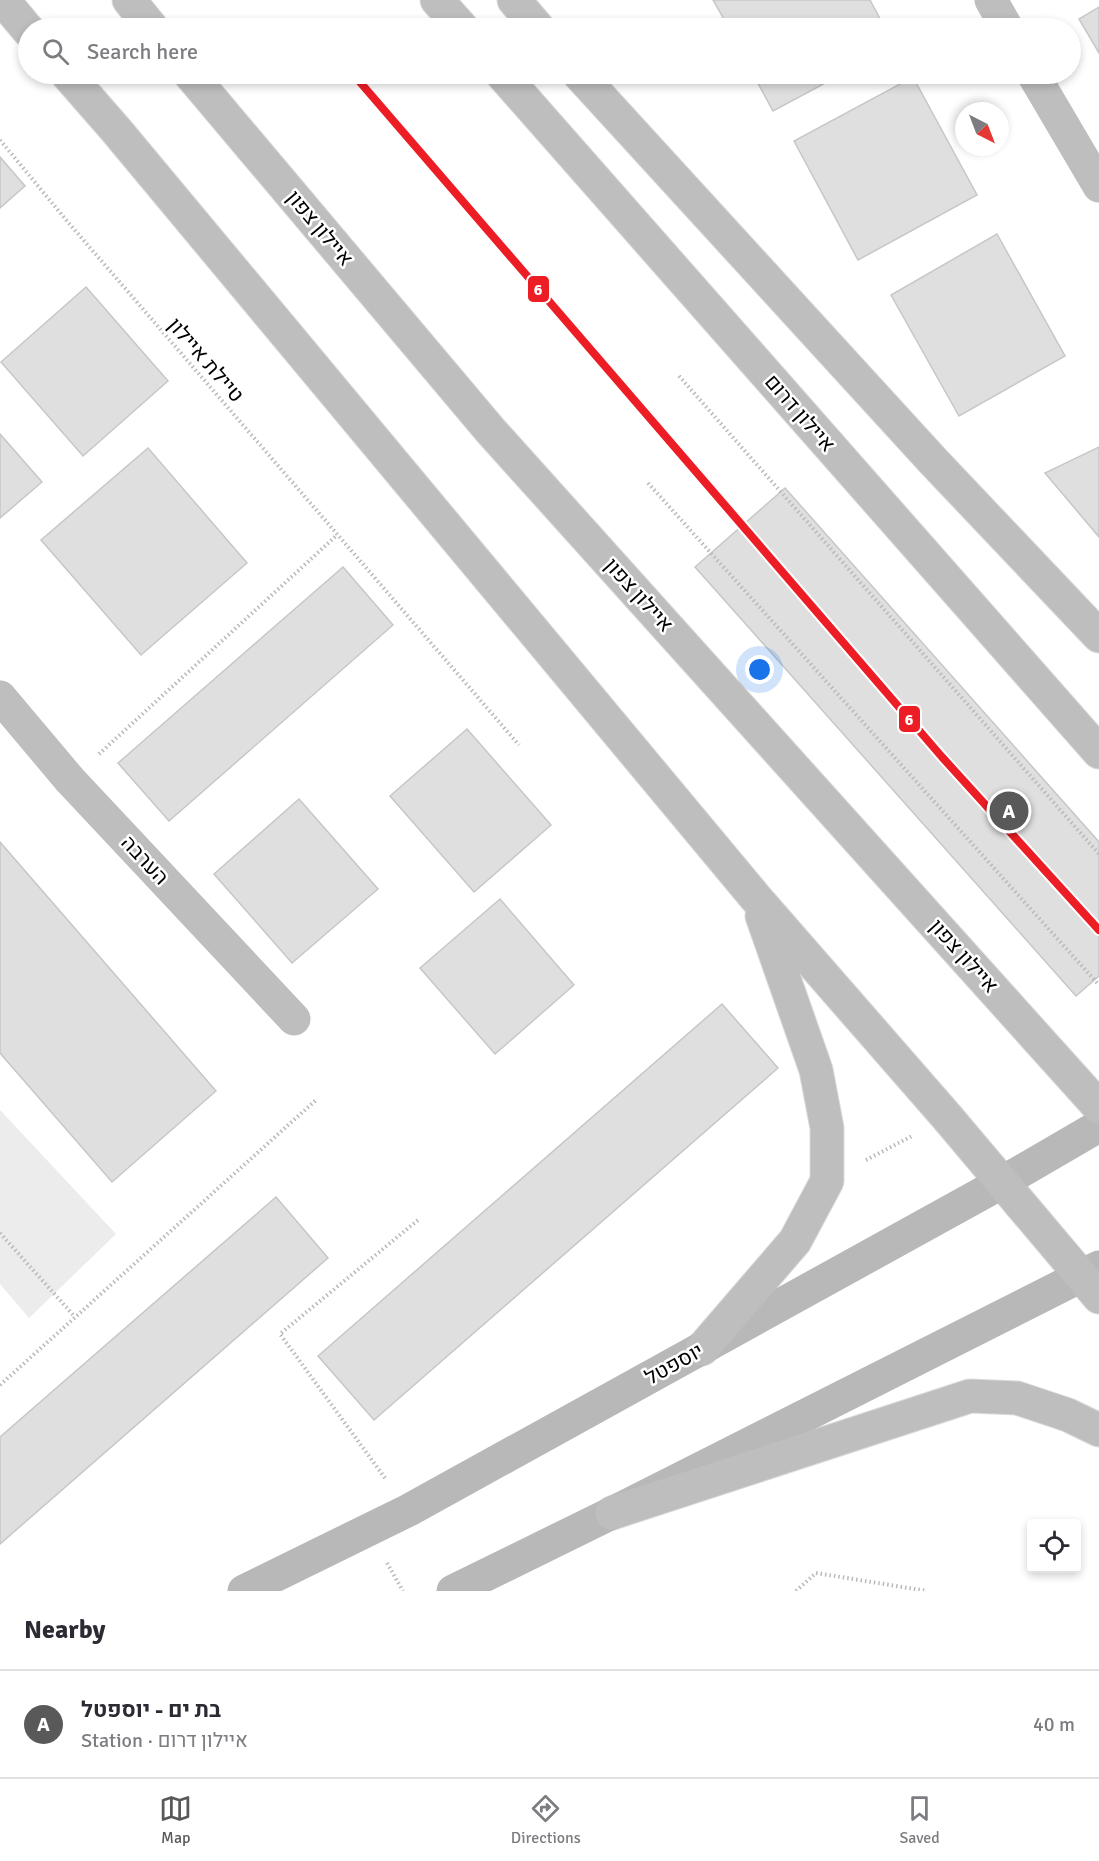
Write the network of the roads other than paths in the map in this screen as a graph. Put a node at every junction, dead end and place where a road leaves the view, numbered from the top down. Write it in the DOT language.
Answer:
graph roads {
  1 [pos="3,0"];
  2 [pos="129,0"];
  3 [pos="437,0"];
  4 [pos="514,0"];
  5 [pos="991,0"];
  6 [pos="18,18"];
  7 [pos="144,18"];
  8 [pos="453,18"];
  9 [pos="529,18"];
  10 [pos="1001,18"];
  11 [pos="76,84"];
  12 [pos="198,84"];
  13 [pos="511,84"];
  14 [pos="588,84"];
  15 [pos="1039,84"];
  16 [pos="1099,186"];
  17 [pos="1099,636"];
  18 [pos="0,698"];
  19 [pos="1099,752"];
  20 [pos="755,897"];
  21 [pos="294,1019"];
  22 [pos="1099,1107"];
  23 [pos="1099,1126"];
  24 [pos="1001,1183"];
  25 [pos="1093,1280"];
  26 [pos="702,1349"];
  27 [pos="1099,1430"];
  28 [pos="612,1513"];
  29 [pos="244,1591"];
  30 [pos="453,1591"];
  1 -- 6 [label="main road"];
  2 -- 7 [label="main road"];
  3 -- 8 [label="main road"];
  4 -- 9 [label="main road"];
  5 -- 10 [label="main road"];
  11 -- 20 [label="main road"];
  12 -- 22 [label="main road, איילון צפון"];
  13 -- 19 [label="main road, איילון דרום"];
  14 -- 17 [label="main road"];
  15 -- 16 [label="main road"];
  18 -- 21 [label="main road, הערבה"];
  20 -- 24 [label="main road"];
  20 -- 26 [label="main road"];
  23 -- 24 [label="main road, יוספטל"];
  24 -- 25 [label="main road"];
  24 -- 26 [label="main road, יוספטל"];
  25 -- 28 [label="main road"];
  26 -- 29 [label="main road, יוספטל"];
  27 -- 28 [label="main road"];
  28 -- 30 [label="main road"];
}
